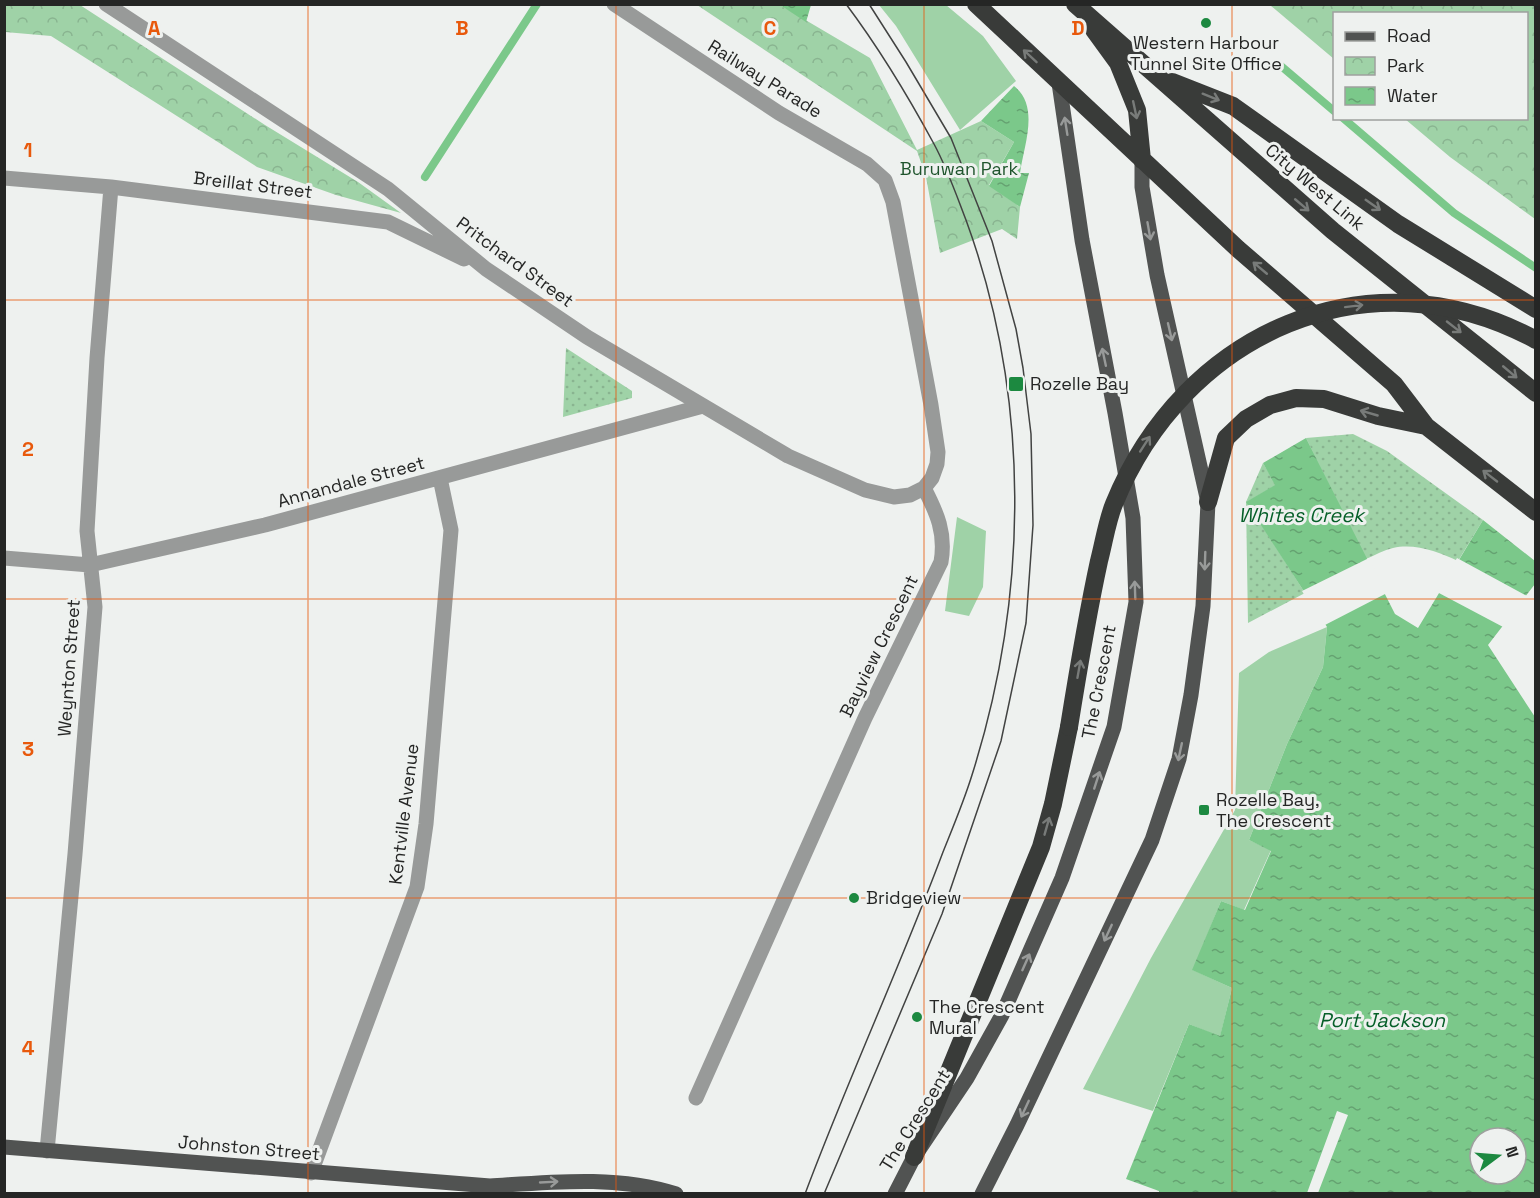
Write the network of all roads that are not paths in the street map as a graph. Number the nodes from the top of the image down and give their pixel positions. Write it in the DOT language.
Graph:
graph roads {
  1 [pos="106,4"];
  2 [pos="614,4"];
  3 [pos="976,4"];
  4 [pos="1075,5"];
  5 [pos="1157,75"];
  6 [pos="1059,83"];
  7 [pos="1142,160"];
  8 [pos="4,178"];
  9 [pos="111,187"];
  10 [pos="486,269"];
  11 [pos="1536,309"];
  12 [pos="1536,340"];
  13 [pos="1535,393"];
  14 [pos="703,406"];
  15 [pos="1426,426"];
  16 [pos="440,478"];
  17 [pos="924,488"];
  18 [pos="1208,502"];
  19 [pos="1536,512"];
  20 [pos="4,558"];
  21 [pos="90,565"];
  22 [pos="696,1098"];
  23 [pos="4,1147"];
  24 [pos="47,1151"];
  25 [pos="914,1156"];
  26 [pos="311,1173"];
  27 [pos="490,1186"];
  28 [pos="514,1194"];
  29 [pos="676,1194"];
  30 [pos="895,1194"];
  31 [pos="982,1194"];
  1 -- 10 [label="street, Pritchard Street"];
  2 -- 17 [label="street, Railway Parade"];
  6 -- 3 [label="highway, one-way"];
  4 -- 5 [label="highway, City West Link"];
  4 -- 7 [label="highway, one-way"];
  5 -- 11 [label="highway, one-way"];
  5 -- 13 [label="highway, City West Link, one-way"];
  6 -- 7 [label="highway"];
  25 -- 6 [label="main road, The Crescent, one-way"];
  15 -- 7 [label="highway, one-way"];
  7 -- 18 [label="main road, one-way"];
  8 -- 9 [label="street, Breillat Street"];
  9 -- 10 [label="street, Breillat Street"];
  9 -- 21 [label="street, Weynton Street"];
  10 -- 14 [label="street, Pritchard Street"];
  25 -- 12 [label="highway, one-way, bridge"];
  14 -- 16 [label="street, Annandale Street"];
  14 -- 17 [label="street, Pritchard Street"];
  15 -- 18 [label="highway, one-way"];
  19 -- 15 [label="highway, one-way"];
  16 -- 21 [label="street, Annandale Street"];
  16 -- 26 [label="street, Kentville Avenue"];
  17 -- 22 [label="street, Bayview Crescent"];
  18 -- 31 [label="main road, one-way"];
  20 -- 21 [label="street, Annandale Street"];
  21 -- 24 [label="street, Weynton Street"];
  23 -- 24 [label="main road, Johnston Street"];
  24 -- 26 [label="main road, Johnston Street"];
  25 -- 30 [label="main road, The Crescent"];
  26 -- 27 [label="main road, Johnston Street"];
  27 -- 28 [label="main road, Johnston Street"];
  27 -- 29 [label="main road, Johnston Street, one-way"];
}
